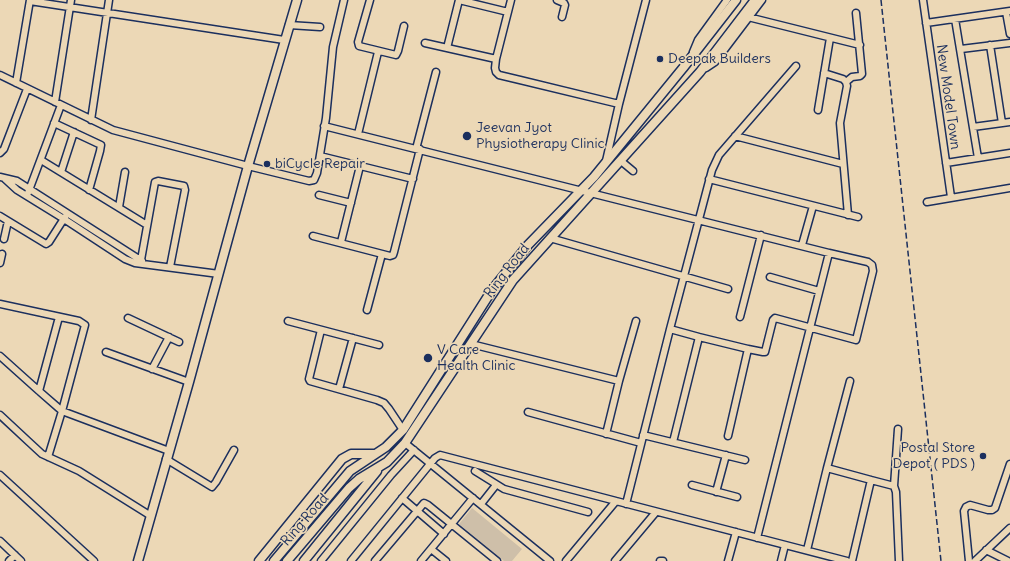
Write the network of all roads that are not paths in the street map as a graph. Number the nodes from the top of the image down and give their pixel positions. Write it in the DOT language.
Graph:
graph roads {
  1 [pos="30,0"];
  2 [pos="108,0"];
  3 [pos="297,0"];
  4 [pos="344,0"];
  5 [pos="370,0"];
  6 [pos="459,0"];
  7 [pos="511,0"];
  8 [pos="557,0"];
  9 [pos="646,0"];
  10 [pos="727,0"];
  11 [pos="736,0"];
  12 [pos="755,0"];
  13 [pos="762,0"];
  14 [pos="923,0"];
  15 [pos="70,3"];
  16 [pos="481,3"];
  17 [pos="1008,11"];
  18 [pos="107,12"];
  19 [pos="508,12"];
  20 [pos="856,13"];
  21 [pos="562,17"];
  22 [pos="748,17"];
  23 [pos="955,19"];
  24 [pos="926,23"];
  25 [pos="289,25"];
  26 [pos="404,26"];
  27 [pos="320,27"];
  28 [pos="1010,34"];
  29 [pos="830,38"];
  30 [pos="284,40"];
  31 [pos="425,43"];
  32 [pos="1010,43"];
  33 [pos="860,45"];
  34 [pos="990,45"];
  35 [pos="447,48"];
  36 [pos="961,49"];
  37 [pos="378,52"];
  38 [pos="496,59"];
  39 [pos="689,60"];
  40 [pos="796,66"];
  41 [pos="436,72"];
  42 [pos="700,72"];
  43 [pos="824,73"];
  44 [pos="0,75"];
  45 [pos="846,82"];
  46 [pos="16,83"];
  47 [pos="27,89"];
  48 [pos="58,103"];
  49 [pos="619,104"];
  50 [pos="818,110"];
  51 [pos="91,120"];
  52 [pos="1010,122"];
  53 [pos="54,123"];
  54 [pos="1002,123"];
  55 [pos="324,126"];
  56 [pos="973,127"];
  57 [pos="74,132"];
  58 [pos="358,134"];
  59 [pos="736,136"];
  60 [pos="418,149"];
  61 [pos="0,153"];
  62 [pos="1010,153"];
  63 [pos="320,156"];
  64 [pos="978,158"];
  65 [pos="41,160"];
  66 [pos="606,161"];
  67 [pos="621,161"];
  68 [pos="946,163"];
  69 [pos="843,164"];
  70 [pos="248,166"];
  71 [pos="360,166"];
  72 [pos="632,171"];
  73 [pos="61,172"];
  74 [pos="125,172"];
  75 [pos="3,178"];
  76 [pos="413,179"];
  77 [pos="709,179"];
  78 [pos="1010,188"];
  79 [pos="30,190"];
  80 [pos="89,190"];
  81 [pos="582,190"];
  82 [pos="592,193"];
  83 [pos="319,195"];
  84 [pos="27,196"];
  85 [pos="951,197"];
  86 [pos="926,202"];
  87 [pos="351,203"];
  88 [pos="813,206"];
  89 [pos="119,208"];
  90 [pos="848,214"];
  91 [pos="0,216"];
  92 [pos="65,216"];
  93 [pos="858,217"];
  94 [pos="8,220"];
  95 [pos="698,220"];
  96 [pos="147,225"];
  97 [pos="761,235"];
  98 [pos="313,236"];
  99 [pos="107,238"];
  100 [pos="550,238"];
  101 [pos="4,239"];
  102 [pos="341,242"];
  103 [pos="103,245"];
  104 [pos="802,245"];
  105 [pos="829,253"];
  106 [pos="2,254"];
  107 [pos="382,254"];
  108 [pos="141,260"];
  109 [pos="0,263"];
  110 [pos="147,264"];
  111 [pos="170,267"];
  112 [pos="219,274"];
  113 [pos="683,277"];
  114 [pos="770,277"];
  115 [pos="728,289"];
  116 [pos="819,291"];
  117 [pos="0,304"];
  118 [pos="367,310"];
  119 [pos="59,317"];
  120 [pos="740,317"];
  121 [pos="128,318"];
  122 [pos="288,321"];
  123 [pos="636,321"];
  124 [pos="810,326"];
  125 [pos="670,329"];
  126 [pos="321,330"];
  127 [pos="169,337"];
  128 [pos="699,337"];
  129 [pos="353,338"];
  130 [pos="179,342"];
  131 [pos="471,344"];
  132 [pos="379,345"];
  133 [pos="748,349"];
  134 [pos="106,352"];
  135 [pos="0,356"];
  136 [pos="152,369"];
  137 [pos="619,381"];
  138 [pos="850,381"];
  139 [pos="189,382"];
  140 [pos="339,389"];
  141 [pos="38,391"];
  142 [pos="62,410"];
  143 [pos="528,412"];
  144 [pos="0,415"];
  145 [pos="898,429"];
  146 [pos="403,430"];
  147 [pos="606,434"];
  148 [pos="644,435"];
  149 [pos="728,436"];
  150 [pos="673,442"];
  151 [pos="405,443"];
  152 [pos="641,444"];
  153 [pos="234,450"];
  154 [pos="414,450"];
  155 [pos="375,454"];
  156 [pos="168,455"];
  157 [pos="726,455"];
  158 [pos="48,457"];
  159 [pos="745,460"];
  160 [pos="430,464"];
  161 [pos="1010,464"];
  162 [pos="380,468"];
  163 [pos="827,468"];
  164 [pos="475,471"];
  165 [pos="0,475"];
  166 [pos="871,480"];
  167 [pos="496,485"];
  168 [pos="692,485"];
  169 [pos="894,486"];
  170 [pos="716,492"];
  171 [pos="737,497"];
  172 [pos="402,498"];
  173 [pos="473,498"];
  174 [pos="616,501"];
  175 [pos="481,504"];
  176 [pos="626,504"];
  177 [pos="417,511"];
  178 [pos="588,512"];
  179 [pos="656,512"];
  180 [pos="151,516"];
  181 [pos="452,524"];
  182 [pos="1010,528"];
  183 [pos="736,532"];
  184 [pos="444,534"];
  185 [pos="757,538"];
  186 [pos="0,542"];
  187 [pos="785,545"];
  188 [pos="431,549"];
  189 [pos="807,550"];
  190 [pos="986,550"];
  191 [pos="15,555"];
  192 [pos="9,561"];
  193 [pos="21,561"];
  194 [pos="94,561"];
  195 [pos="138,561"];
  196 [pos="259,561"];
  197 [pos="274,561"];
  198 [pos="287,561"];
  199 [pos="304,561"];
  200 [pos="321,561"];
  201 [pos="351,561"];
  202 [pos="375,561"];
  203 [pos="422,561"];
  204 [pos="446,561"];
  205 [pos="496,561"];
  206 [pos="550,561"];
  207 [pos="566,561"];
  208 [pos="615,561"];
  209 [pos="660,561"];
  210 [pos="663,561"];
  211 [pos="728,561"];
  212 [pos="781,561"];
  213 [pos="847,561"];
  214 [pos="852,561"];
  215 [pos="899,561"];
  216 [pos="969,561"];
  217 [pos="974,561"];
  218 [pos="1008,561"];
  1 -- 15 [label="street"];
  1 -- 46 [label="street"];
  2 -- 18 [label="street"];
  3 -- 25 [label="street"];
  4 -- 55 [label="street"];
  5 -- 37 [label="street"];
  6 -- 16 [label="street"];
  6 -- 35 [label="street"];
  7 -- 19 [label="street"];
  8 -- 21 [label="street"];
  9 -- 49 [label="street"];
  10 -- 39 [label="street"];
  11 -- 39 [label="street, Ring Road"];
  12 -- 42 [label="street, Ring Road"];
  13 -- 22 [label="street"];
  14 -- 24 [label="street, New Model Town"];
  15 -- 18 [label="street"];
  15 -- 48 [label="street"];
  16 -- 19 [label="street"];
  17 -- 23 [label="street"];
  17 -- 28 [label="street"];
  18 -- 30 [label="street"];
  18 -- 51 [label="street"];
  19 -- 38 [label="street"];
  20 -- 33 [label="street"];
  22 -- 29 [label="street"];
  22 -- 42 [label="street"];
  23 -- 24 [label="street"];
  23 -- 36 [label="street"];
  24 -- 68 [label="street, New Model Town"];
  25 -- 27 [label="street"];
  25 -- 30 [label="street"];
  26 -- 37 [label="street"];
  29 -- 33 [label="street"];
  29 -- 43 [label="street"];
  30 -- 70 [label="street"];
  31 -- 35 [label="street"];
  32 -- 34 [label="street"];
  33 -- 45 [label="street"];
  34 -- 36 [label="street"];
  34 -- 54 [label="street"];
  35 -- 38 [label="street"];
  36 -- 56 [label="street"];
  37 -- 58 [label="street"];
  38 -- 49 [label="street"];
  39 -- 66 [label="street, Ring Road"];
  40 -- 59 [label="street"];
  41 -- 60 [label="street"];
  42 -- 67 [label="street, Ring Road"];
  43 -- 45 [label="street"];
  43 -- 50 [label="street"];
  44 -- 46 [label="street"];
  45 -- 69 [label="street"];
  46 -- 47 [label="street"];
  47 -- 48 [label="street"];
  47 -- 61 [label="street"];
  48 -- 51 [label="street"];
  48 -- 53 [label="street"];
  49 -- 66 [label="street"];
  51 -- 70 [label="street"];
  52 -- 54 [label="street"];
  53 -- 57 [label="street"];
  53 -- 65 [label="street"];
  54 -- 56 [label="street"];
  55 -- 58 [label="street"];
  55 -- 63 [label="street"];
  56 -- 64 [label="street"];
  57 -- 73 [label="street"];
  57 -- 80 [label="street"];
  58 -- 60 [label="street"];
  59 -- 69 [label="street"];
  59 -- 77 [label="street"];
  60 -- 76 [label="street"];
  60 -- 81 [label="street"];
  62 -- 64 [label="street"];
  63 -- 70 [label="street"];
  63 -- 71 [label="street"];
  64 -- 68 [label="street"];
  65 -- 73 [label="street"];
  65 -- 79 [label="street"];
  66 -- 81 [label="street, Ring Road"];
  67 -- 72 [label="street"];
  67 -- 82 [label="street, Ring Road"];
  68 -- 85 [label="street, New Model Town"];
  69 -- 90 [label="street"];
  70 -- 112 [label="street"];
  71 -- 76 [label="street"];
  71 -- 87 [label="street"];
  73 -- 80 [label="street"];
  74 -- 89 [label="street"];
  75 -- 79 [label="street"];
  75 -- 84 [label="street"];
  76 -- 107 [label="street"];
  77 -- 88 [label="street"];
  77 -- 95 [label="street"];
  78 -- 85 [label="street"];
  79 -- 84 [label="street"];
  79 -- 92 [label="street"];
  80 -- 89 [label="street"];
  81 -- 82 [label="street"];
  81 -- 146 [label="street, Ring Road"];
  82 -- 95 [label="street"];
  82 -- 100 [label="street, Ring Road"];
  83 -- 87 [label="street"];
  84 -- 92 [label="street"];
  85 -- 86 [label="street"];
  87 -- 102 [label="street"];
  88 -- 90 [label="street"];
  88 -- 104 [label="street"];
  89 -- 96 [label="street"];
  90 -- 93 [label="street"];
  91 -- 94 [label="street"];
  92 -- 94 [label="street"];
  92 -- 99 [label="street"];
  92 -- 103 [label="street"];
  94 -- 101 [label="street"];
  95 -- 97 [label="street"];
  95 -- 113 [label="street"];
  96 -- 108 [label="street"];
  96 -- 111 [label="street"];
  97 -- 104 [label="street"];
  97 -- 120 [label="street"];
  98 -- 102 [label="street"];
  99 -- 103 [label="street"];
  99 -- 108 [label="street"];
  100 -- 113 [label="street"];
  100 -- 131 [label="street, Ring Road"];
  102 -- 107 [label="street"];
  103 -- 110 [label="street"];
  104 -- 105 [label="street"];
  105 -- 116 [label="street"];
  105 -- 124 [label="street"];
  106 -- 109 [label="street"];
  107 -- 118 [label="street"];
  108 -- 110 [label="street"];
  110 -- 111 [label="street"];
  111 -- 112 [label="street"];
  112 -- 139 [label="street"];
  113 -- 115 [label="street"];
  113 -- 125 [label="street"];
  114 -- 116 [label="street"];
  116 -- 124 [label="street"];
  117 -- 119 [label="street"];
  119 -- 141 [label="street"];
  119 -- 142 [label="street"];
  121 -- 127 [label="street"];
  122 -- 126 [label="street"];
  123 -- 137 [label="street"];
  124 -- 133 [label="street"];
  124 -- 185 [label="street"];
  125 -- 128 [label="street"];
  125 -- 148 [label="street"];
  126 -- 129 [label="street"];
  126 -- 140 [label="street"];
  127 -- 130 [label="street"];
  127 -- 136 [label="street"];
  128 -- 133 [label="street"];
  128 -- 150 [label="street"];
  129 -- 132 [label="street"];
  129 -- 140 [label="street"];
  131 -- 137 [label="street"];
  131 -- 151 [label="street, Ring Road"];
  133 -- 149 [label="street"];
  134 -- 136 [label="street"];
  135 -- 141 [label="street"];
  136 -- 139 [label="street"];
  137 -- 147 [label="street"];
  138 -- 163 [label="street"];
  139 -- 156 [label="street"];
  140 -- 146 [label="street"];
  141 -- 142 [label="street"];
  142 -- 156 [label="street"];
  142 -- 158 [label="street"];
  143 -- 147 [label="street"];
  144 -- 158 [label="street"];
  145 -- 169 [label="street"];
  146 -- 155 [label="street, Ring Road"];
  147 -- 152 [label="street"];
  148 -- 150 [label="street"];
  148 -- 152 [label="street"];
  150 -- 157 [label="street"];
  151 -- 154 [label="street"];
  151 -- 162 [label="street, Ring Road"];
  152 -- 176 [label="street"];
  153 -- 156 [label="street"];
  154 -- 160 [label="street"];
  154 -- 200 [label="street"];
  155 -- 196 [label="street"];
  155 -- 197 [label="street, Ring Road"];
  156 -- 180 [label="street"];
  157 -- 159 [label="street"];
  157 -- 170 [label="street"];
  158 -- 180 [label="street"];
  160 -- 172 [label="street"];
  160 -- 173 [label="street"];
  160 -- 174 [label="street"];
  161 -- 216 [label="street"];
  162 -- 198 [label="street, Ring Road"];
  162 -- 199 [label="street"];
  163 -- 166 [label="street"];
  163 -- 189 [label="street"];
  164 -- 167 [label="street"];
  165 -- 194 [label="street"];
  166 -- 169 [label="street"];
  166 -- 214 [label="street"];
  167 -- 175 [label="street"];
  167 -- 178 [label="street"];
  168 -- 170 [label="street"];
  169 -- 215 [label="street"];
  170 -- 171 [label="street"];
  172 -- 177 [label="street"];
  172 -- 201 [label="street"];
  173 -- 175 [label="street"];
  173 -- 181 [label="street"];
  174 -- 176 [label="street"];
  174 -- 207 [label="street"];
  175 -- 206 [label="street"];
  176 -- 179 [label="street"];
  177 -- 181 [label="street"];
  177 -- 184 [label="street"];
  177 -- 202 [label="street"];
  179 -- 183 [label="street"];
  179 -- 208 [label="street"];
  180 -- 195 [label="street"];
  181 -- 184 [label="street"];
  181 -- 205 [label="street"];
  182 -- 190 [label="street"];
  183 -- 185 [label="street"];
  183 -- 211 [label="street"];
  184 -- 188 [label="street"];
  185 -- 187 [label="street"];
  186 -- 191 [label="street"];
  187 -- 189 [label="street"];
  187 -- 212 [label="street"];
  188 -- 203 [label="street"];
  188 -- 204 [label="street"];
  189 -- 213 [label="street"];
  190 -- 217 [label="street"];
  190 -- 218 [label="street"];
  191 -- 192 [label="street"];
  191 -- 193 [label="street"];
  209 -- 210 [label="street"];
}
